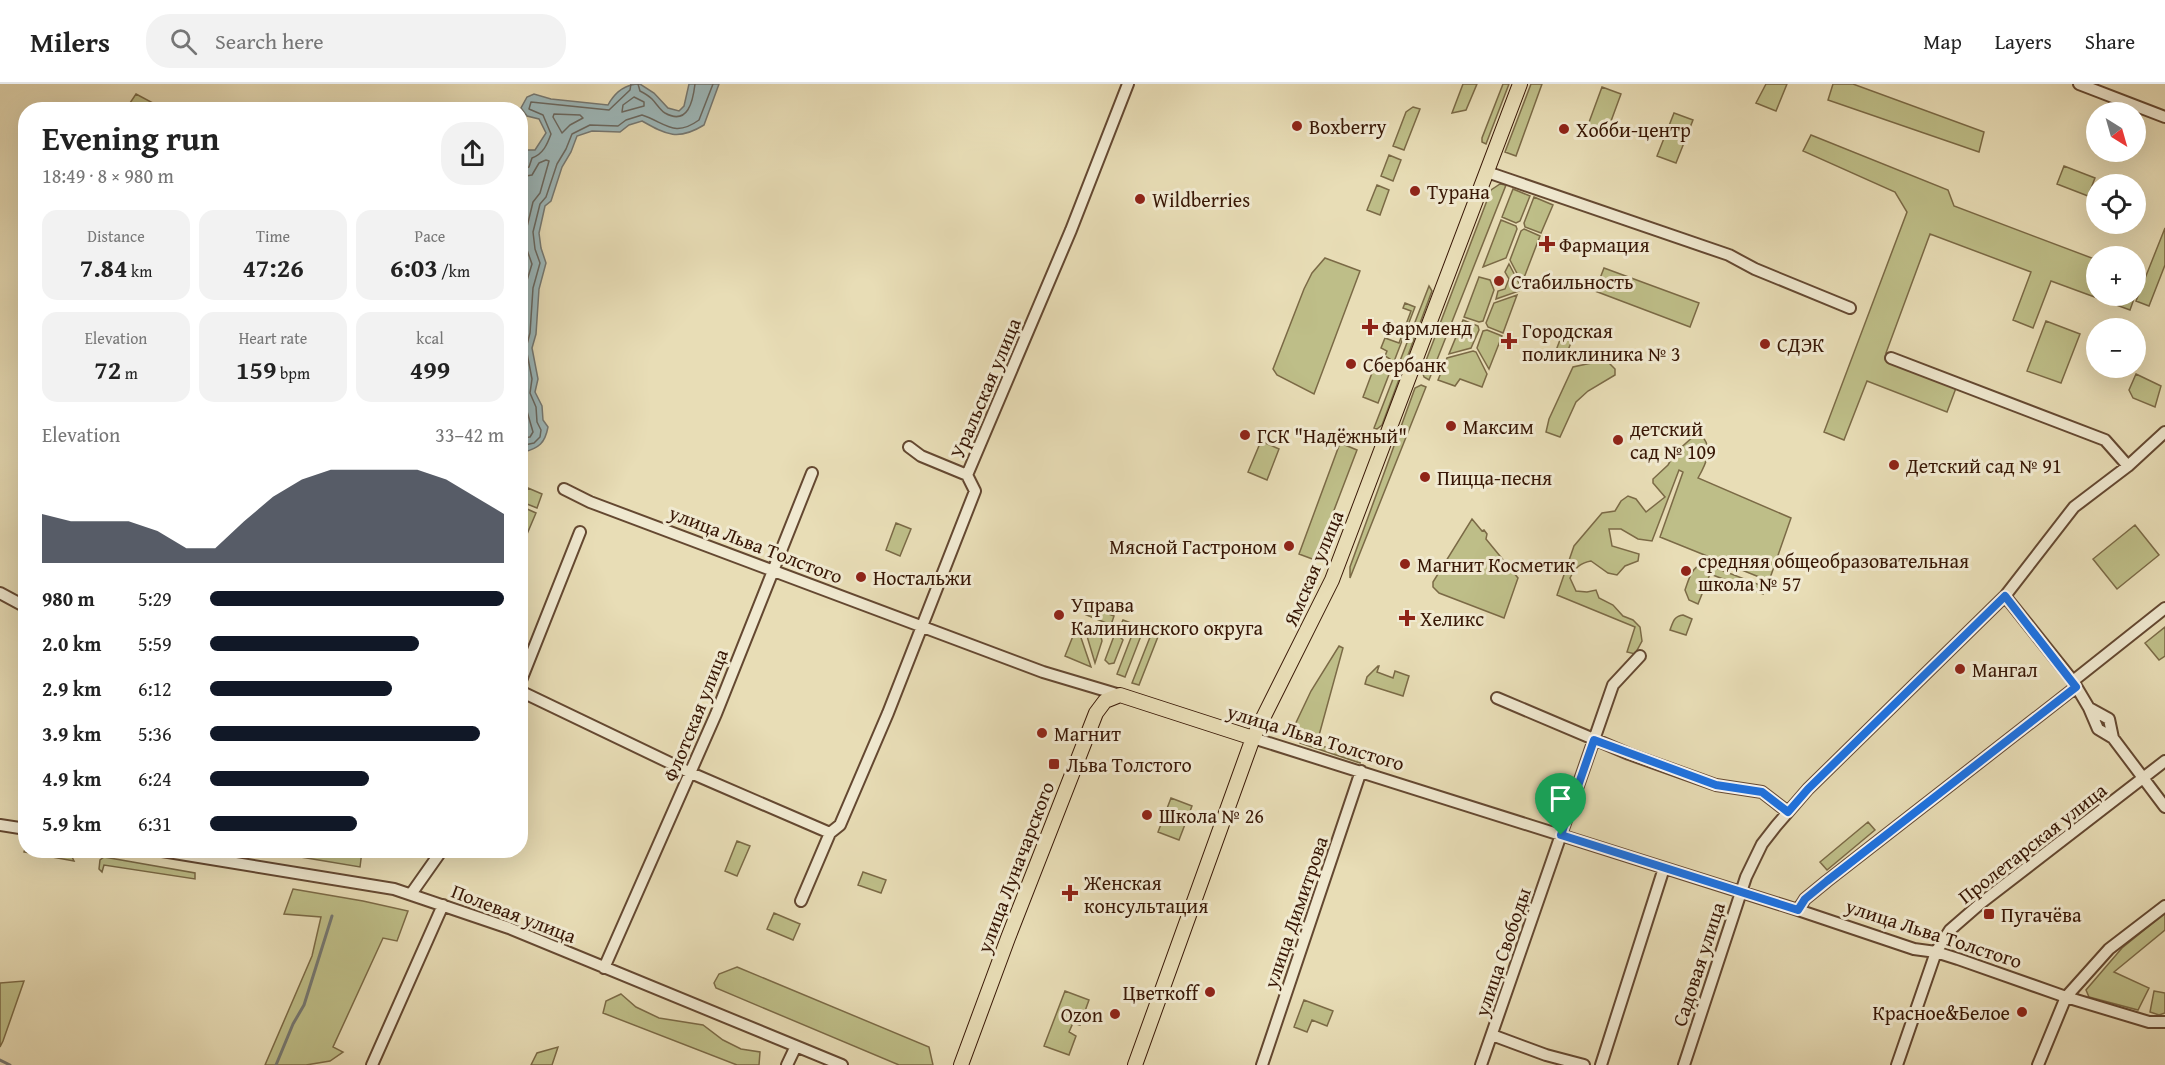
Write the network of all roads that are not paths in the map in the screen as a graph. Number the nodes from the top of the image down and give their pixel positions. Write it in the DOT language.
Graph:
graph roads {
  1 [pos="1128,84"];
  2 [pos="1520,84"];
  3 [pos="2079,84"];
  4 [pos="2165,117"];
  5 [pos="1487,172"];
  6 [pos="1850,308"];
  7 [pos="1891,358"];
  8 [pos="2165,432"];
  9 [pos="909,447"];
  10 [pos="2128,466"];
  11 [pos="812,473"];
  12 [pos="967,475"];
  13 [pos="564,489"];
  14 [pos="580,532"];
  15 [pos="772,571"];
  16 [pos="0,593"];
  17 [pos="2005,596"];
  18 [pos="18,603"];
  19 [pos="2165,608"];
  20 [pos="922,627"];
  21 [pos="1640,656"];
  22 [pos="528,663"];
  23 [pos="2074,684"];
  24 [pos="528,695"];
  25 [pos="1120,695"];
  26 [pos="1497,698"];
  27 [pos="1253,738"];
  28 [pos="1594,740"];
  29 [pos="2165,761"];
  30 [pos="1361,771"];
  31 [pos="691,772"];
  32 [pos="2143,779"];
  33 [pos="2165,807"];
  34 [pos="1788,812"];
  35 [pos="0,825"];
  36 [pos="18,828"];
  37 [pos="830,833"];
  38 [pos="1561,835"];
  39 [pos="225,858"];
  40 [pos="436,858"];
  41 [pos="1664,868"];
  42 [pos="1741,892"];
  43 [pos="411,894"];
  44 [pos="801,901"];
  45 [pos="443,905"];
  46 [pos="2165,906"];
  47 [pos="1798,910"];
  48 [pos="1936,952"];
  49 [pos="604,968"];
  50 [pos="2066,997"];
  51 [pos="2165,1022"];
  52 [pos="1492,1035"];
  53 [pos="796,1046"];
  54 [pos="372,1065"];
  55 [pos="787,1065"];
  56 [pos="842,1065"];
  57 [pos="960,1065"];
  58 [pos="1136,1065"];
  59 [pos="1262,1065"];
  60 [pos="1482,1065"];
  61 [pos="1584,1065"];
  62 [pos="1601,1065"];
  63 [pos="1684,1065"];
  64 [pos="1897,1065"];
  65 [pos="2038,1065"];
  1 -- 12 [label="street, Уральская улица"];
  2 -- 5 [label="main road, Ямская улица"];
  3 -- 4 [label="street"];
  5 -- 6 [label="street"];
  5 -- 27 [label="main road, Ямская улица"];
  7 -- 10 [label="street"];
  8 -- 10 [label="street, Садовая улица"];
  9 -- 12 [label="street"];
  10 -- 17 [label="street, Садовая улица"];
  11 -- 15 [label="street, Флотская улица"];
  12 -- 20 [label="street, Уральская улица"];
  13 -- 15 [label="street, улица Льва Толстого"];
  14 -- 22 [label="street"];
  15 -- 20 [label="street, улица Льва Толстого"];
  15 -- 31 [label="street, Флотская улица"];
  16 -- 18 [label="street"];
  17 -- 23 [label="street"];
  17 -- 34 [label="street, Садовая улица"];
  19 -- 23 [label="street"];
  20 -- 25 [label="street, улица Льва Толстого"];
  20 -- 37 [label="street, Уральская улица"];
  21 -- 28 [label="street, улица Свободы"];
  23 -- 32 [label="street"];
  23 -- 47 [label="street"];
  24 -- 31 [label="street"];
  25 -- 27 [label="main road, улица Льва Толстого"];
  25 -- 57 [label="main road, улица Луначарского"];
  26 -- 28 [label="street"];
  27 -- 30 [label="street, улица Льва Толстого"];
  27 -- 58 [label="main road, Ямская улица"];
  28 -- 34 [label="street"];
  28 -- 38 [label="street, улица Свободы"];
  29 -- 32 [label="street, Пролетарская улица"];
  30 -- 38 [label="street, улица Льва Толстого"];
  30 -- 59 [label="street, улица Димитрова"];
  31 -- 37 [label="street"];
  31 -- 49 [label="street, Флотская улица"];
  32 -- 33 [label="street"];
  32 -- 48 [label="street, Пролетарская улица"];
  34 -- 42 [label="street, Садовая улица"];
  35 -- 36 [label="street"];
  37 -- 44 [label="street, Уральская улица"];
  38 -- 41 [label="street, улица Льва Толстого"];
  38 -- 52 [label="street, улица Свободы"];
  39 -- 43 [label="street, Полевая улица"];
  40 -- 43 [label="street"];
  41 -- 42 [label="street, улица Льва Толстого"];
  41 -- 62 [label="street"];
  42 -- 47 [label="street, улица Льва Толстого"];
  42 -- 63 [label="street, Садовая улица"];
  43 -- 45 [label="street, Полевая улица"];
  45 -- 49 [label="street, Полевая улица"];
  45 -- 54 [label="street"];
  46 -- 50 [label="street"];
  47 -- 48 [label="street, улица Льва Толстого"];
  48 -- 50 [label="street, улица Льва Толстого"];
  48 -- 64 [label="street, Пролетарская улица"];
  49 -- 53 [label="street, Полевая улица"];
  50 -- 51 [label="street, улица Льва Толстого"];
  50 -- 65 [label="street"];
  52 -- 60 [label="street, улица Свободы"];
  52 -- 61 [label="street"];
  53 -- 55 [label="street"];
  53 -- 56 [label="street, Полевая улица"];
}
